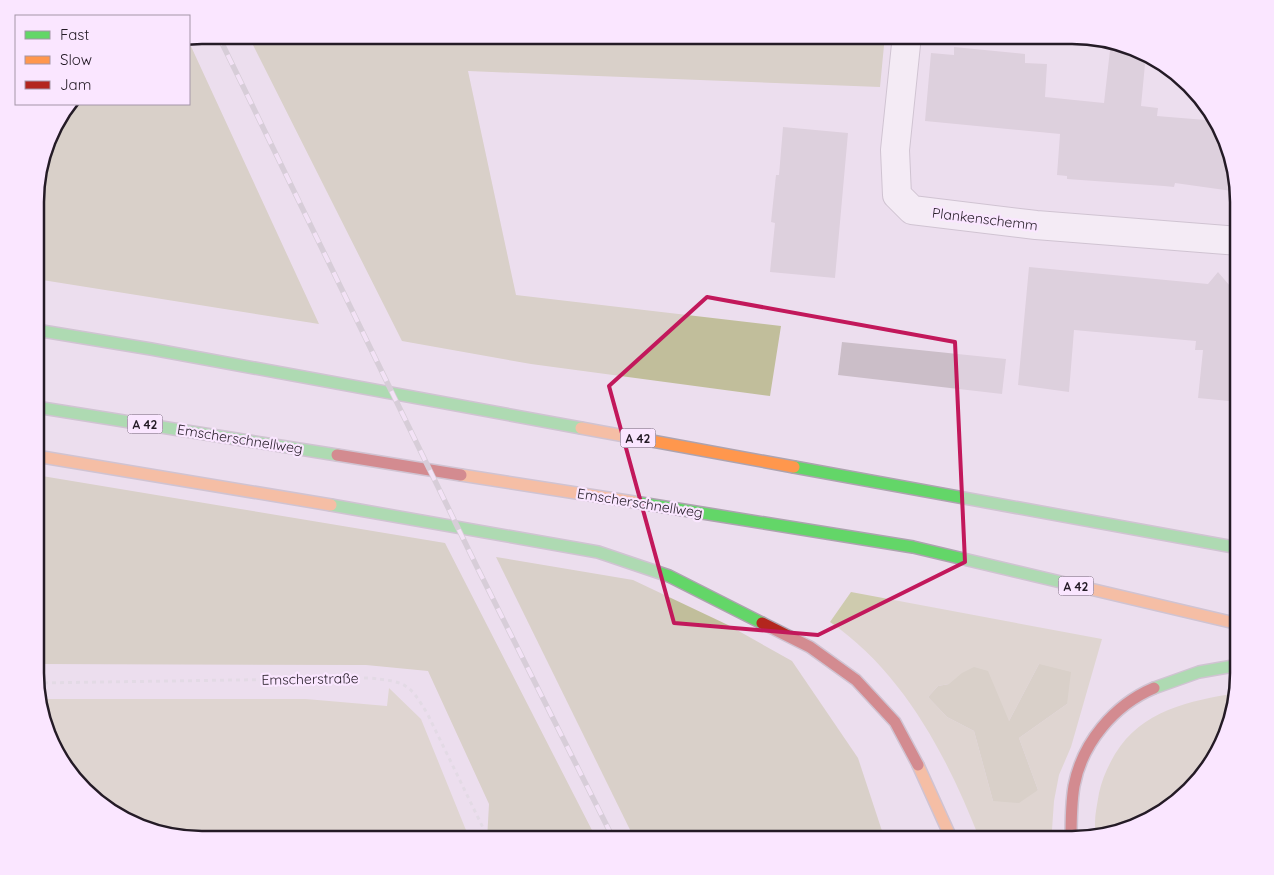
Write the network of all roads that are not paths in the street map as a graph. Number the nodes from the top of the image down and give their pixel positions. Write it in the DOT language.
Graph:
graph roads {
  1 [pos="906,44"];
  2 [pos="1230,240"];
  3 [pos="44,331"];
  4 [pos="44,407"];
  5 [pos="44,457"];
  6 [pos="1230,546"];
  7 [pos="1230,622"];
  8 [pos="1230,666"];
  9 [pos="948,831"];
  10 [pos="1070,831"];
  1 -- 2 [label="street, Plankenschemm"];
  3 -- 6 [label="highway, A 42"];
  4 -- 7 [label="highway, Emscherschnellweg / A 42"];
  5 -- 9 [label="highway"];
  8 -- 10 [label="highway"];
}
